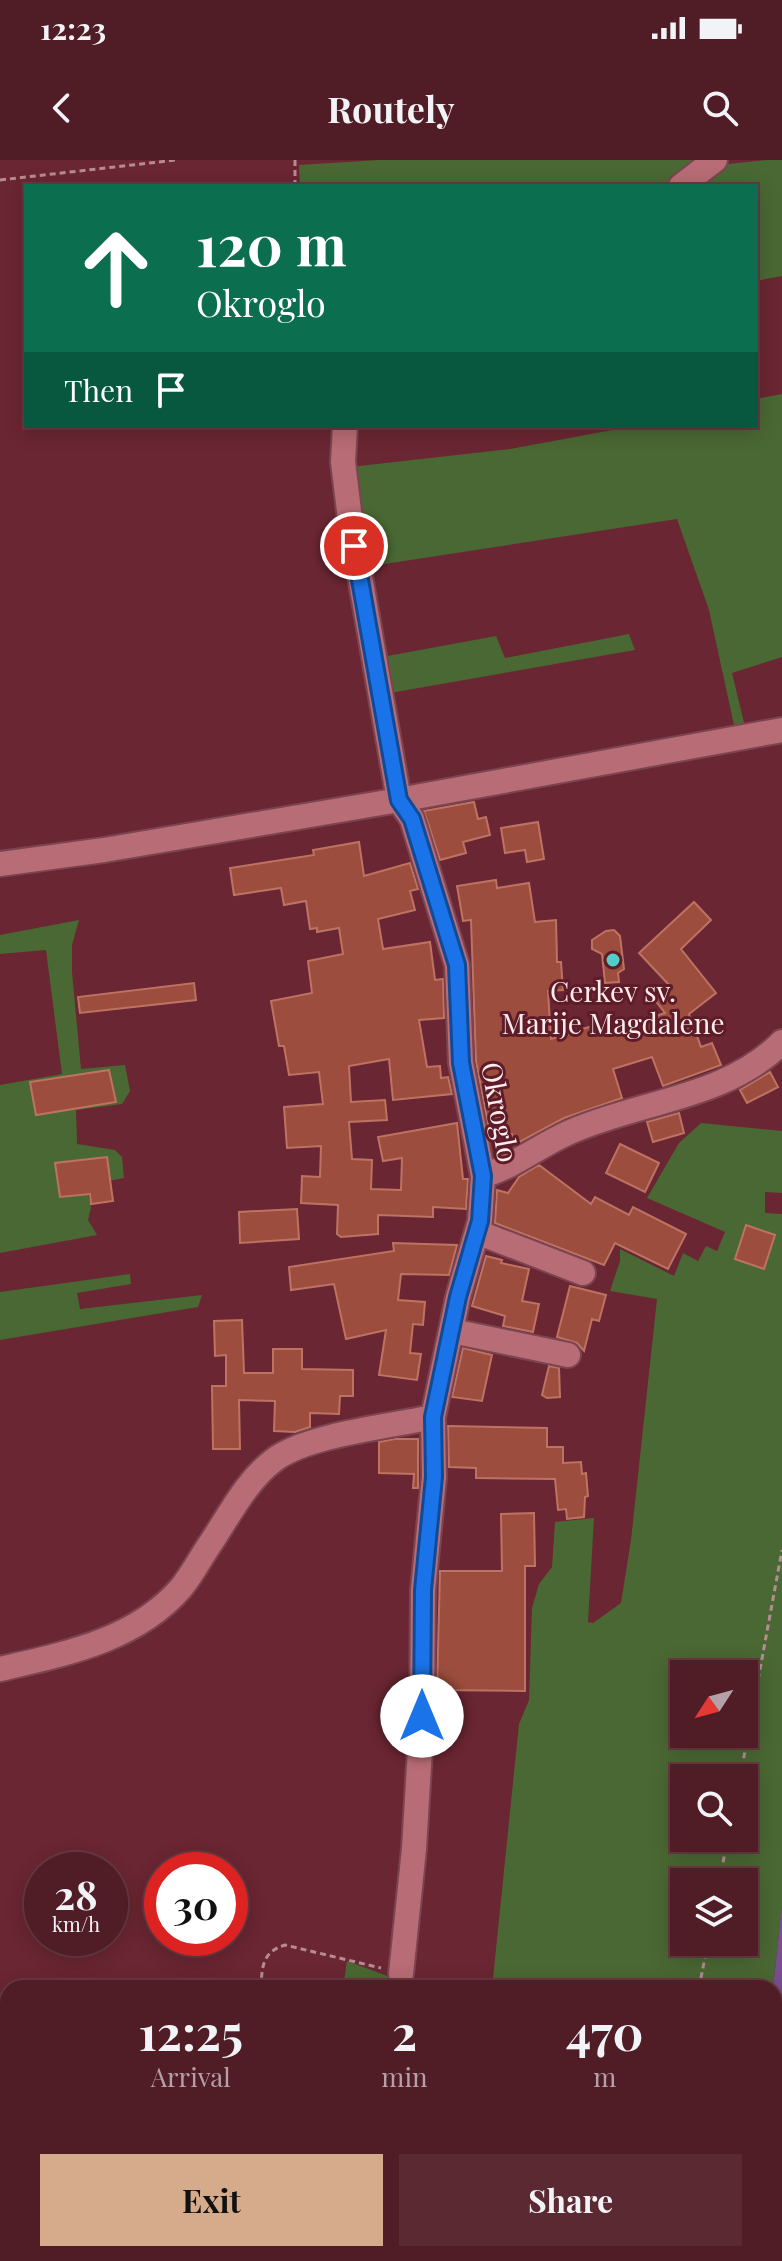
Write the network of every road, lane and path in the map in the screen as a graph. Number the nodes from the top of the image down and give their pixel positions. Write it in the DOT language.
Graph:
graph roads {
  1 [pos="176,160"];
  2 [pos="287,160"];
  3 [pos="715,160"];
  4 [pos="295,162"];
  5 [pos="0,180"];
  6 [pos="295,184"];
  7 [pos="684,184"];
  8 [pos="345,428"];
  9 [pos="782,730"];
  10 [pos="399,800"];
  11 [pos="0,864"];
  12 [pos="782,1042"];
  13 [pos="483,1176"];
  14 [pos="477,1232"];
  15 [pos="583,1273"];
  16 [pos="452,1331"];
  17 [pos="568,1355"];
  18 [pos="433,1417"];
  19 [pos="782,1550"];
  20 [pos="0,1669"];
  21 [pos="743,1764"];
  22 [pos="705,1956"];
  23 [pos="401,1974"];
  24 [pos="262,1980"];
  25 [pos="701,1980"];
  1 -- 5 [label="path"];
  2 -- 4 [label="path"];
  3 -- 7 [label="street"];
  4 -- 6 [label="path"];
  8 -- 10 [label="street, Okroglo"];
  9 -- 10 [label="street"];
  10 -- 11 [label="street"];
  10 -- 13 [label="street, Okroglo"];
  12 -- 13 [label="street"];
  13 -- 14 [label="street, Okroglo"];
  14 -- 15 [label="street"];
  14 -- 16 [label="street, Okroglo"];
  16 -- 17 [label="street"];
  16 -- 18 [label="street, Okroglo"];
  18 -- 20 [label="street"];
  18 -- 23 [label="street, Okroglo"];
  19 -- 21 [label="path"];
  22 -- 25 [label="path"];
  23 -- 24 [label="path"];
}
